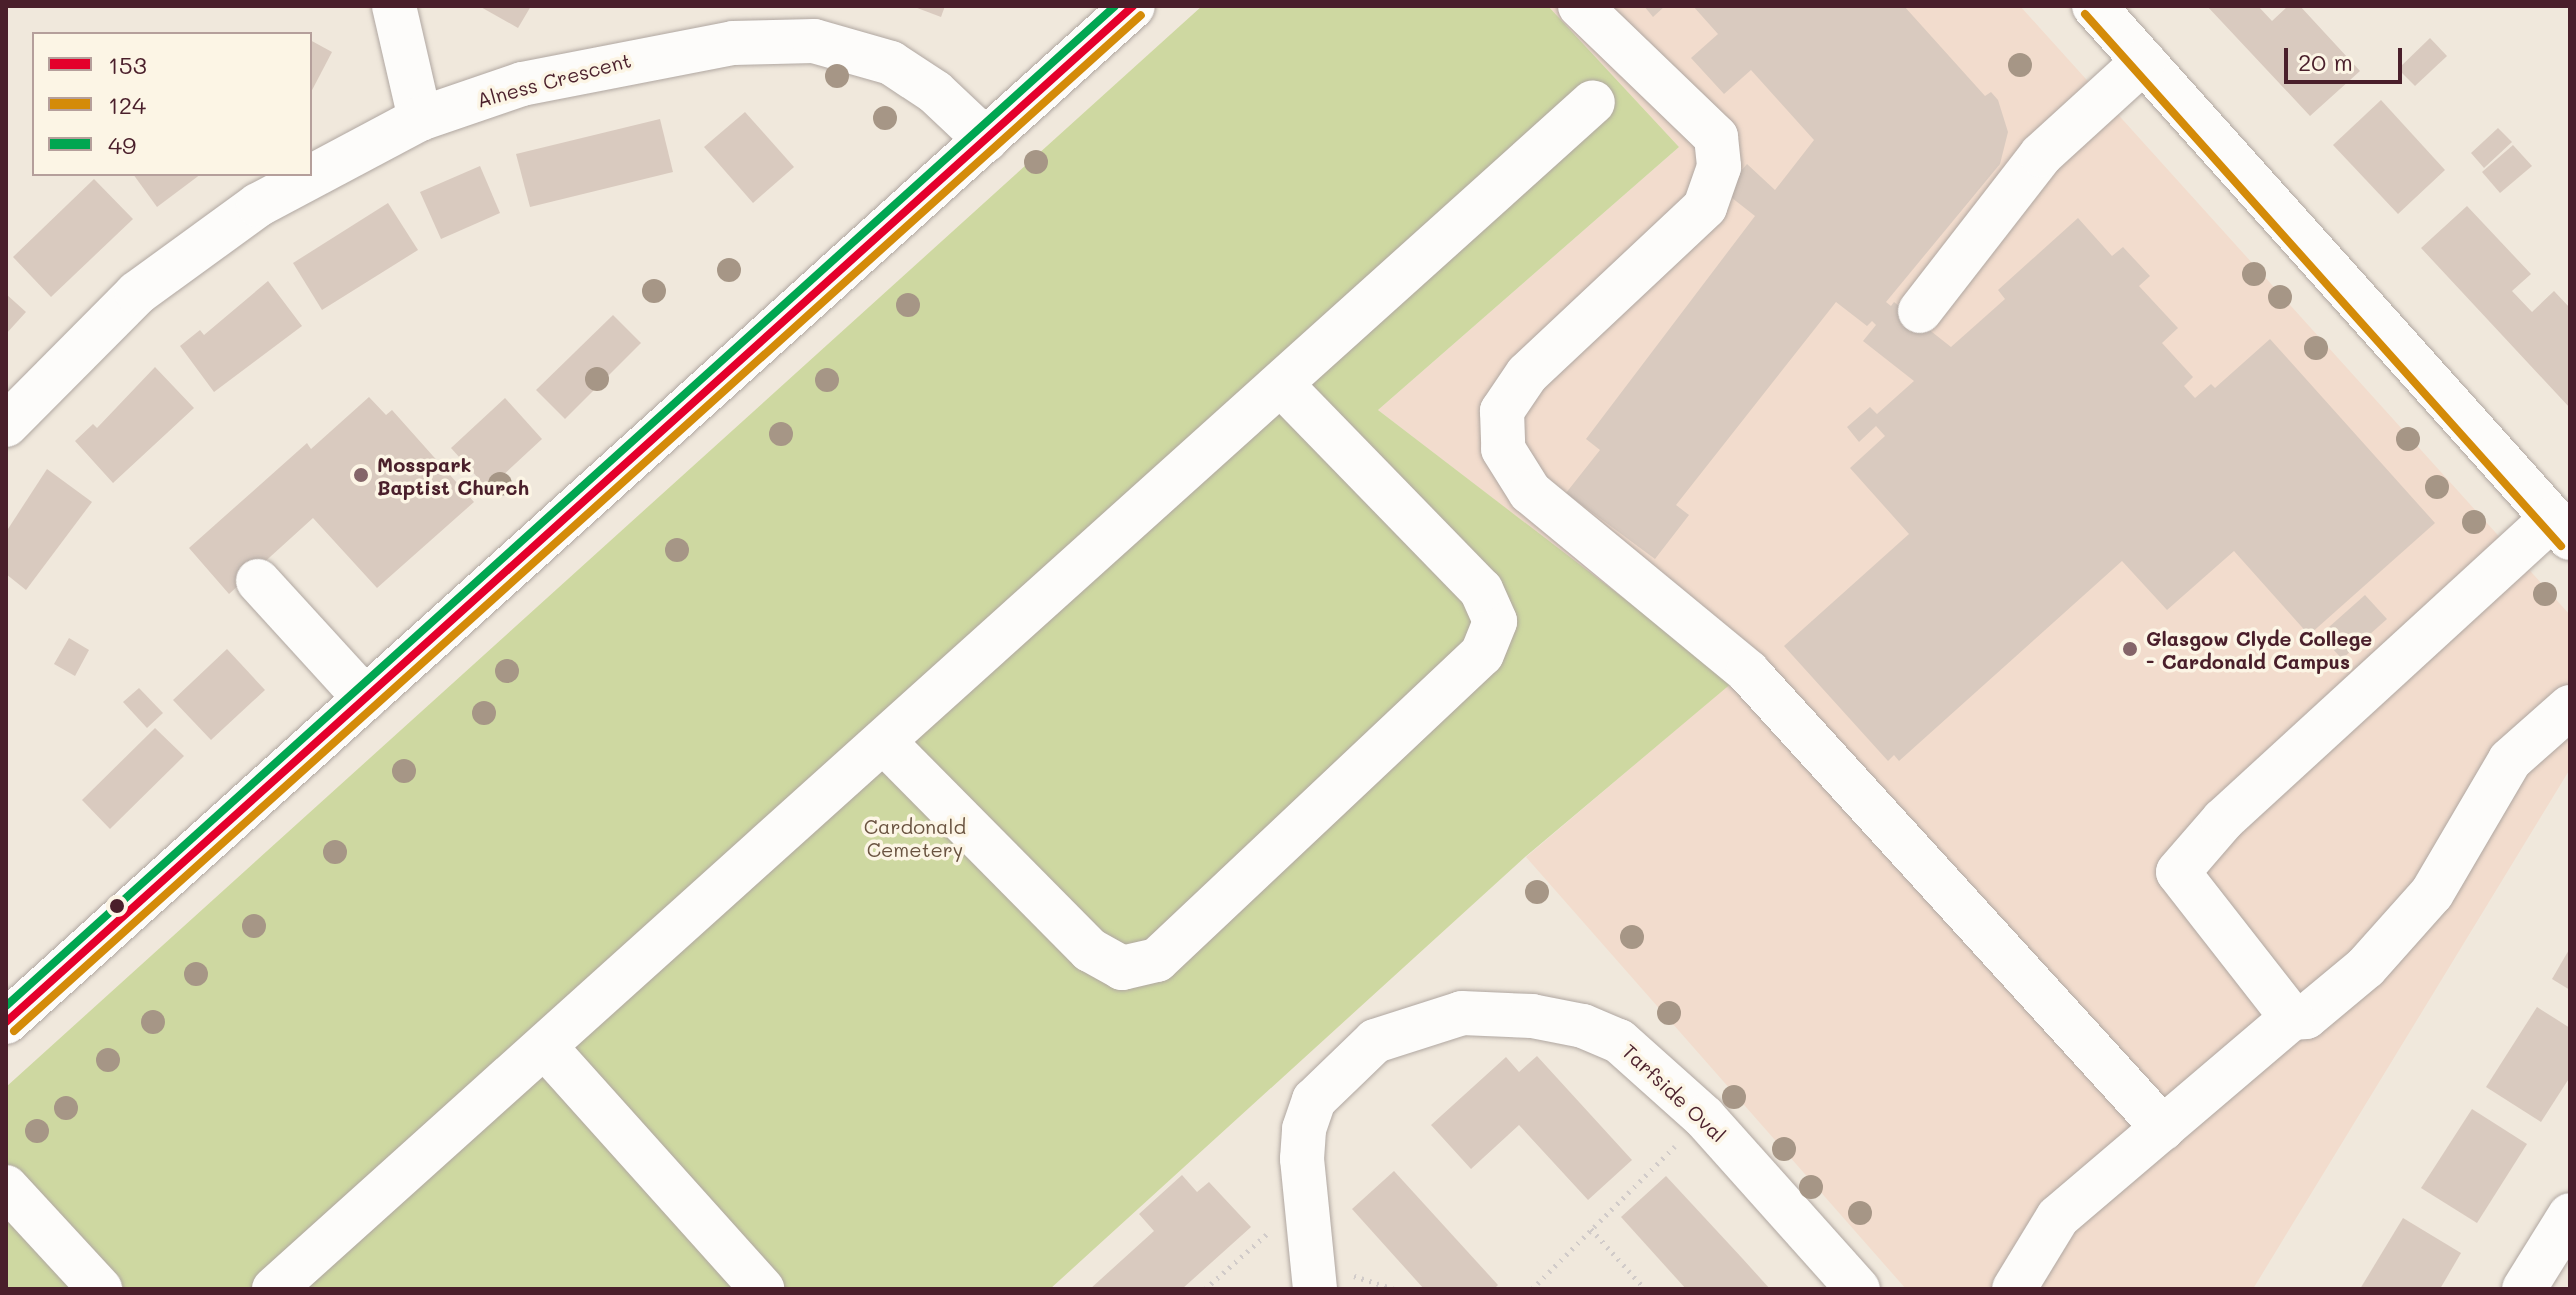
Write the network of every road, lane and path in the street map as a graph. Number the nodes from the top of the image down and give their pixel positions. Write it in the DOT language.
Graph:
graph roads {
  1 [pos="394,6"];
  2 [pos="1133,6"];
  3 [pos="1580,6"];
  4 [pos="2094,6"];
  5 [pos="2144,61"];
  6 [pos="1593,102"];
  7 [pos="420,119"];
  8 [pos="986,140"];
  9 [pos="1920,311"];
  10 [pos="1281,384"];
  11 [pos="6,425"];
  12 [pos="2561,528"];
  13 [pos="258,581"];
  14 [pos="365,698"];
  15 [pos="2570,707"];
  16 [pos="884,742"];
  17 [pos="2292,1018"];
  18 [pos="6,1022"];
  19 [pos="546,1048"];
  20 [pos="1704,1117"];
  21 [pos="2163,1128"];
  22 [pos="6,1187"];
  23 [pos="1308,1206"];
  24 [pos="2570,1215"];
  25 [pos="1591,1229"];
  26 [pos="100,1289"];
  27 [pos="274,1289"];
  28 [pos="762,1289"];
  29 [pos="1205,1289"];
  30 [pos="1315,1289"];
  31 [pos="1532,1289"];
  32 [pos="1645,1289"];
  33 [pos="1858,1289"];
  34 [pos="2014,1289"];
  35 [pos="2524,1289"];
  1 -- 7 [label="street"];
  2 -- 8 [label="street"];
  3 -- 21 [label="street"];
  4 -- 5 [label="street"];
  5 -- 9 [label="street"];
  5 -- 12 [label="street"];
  6 -- 10 [label="street"];
  7 -- 8 [label="street, Alness Crescent"];
  7 -- 11 [label="street, Alness Crescent"];
  8 -- 14 [label="street"];
  10 -- 16 [label="street"];
  10 -- 16 [label="street"];
  12 -- 17 [label="street"];
  13 -- 14 [label="street"];
  14 -- 18 [label="street"];
  15 -- 17 [label="street"];
  16 -- 19 [label="street"];
  17 -- 21 [label="street"];
  19 -- 27 [label="street"];
  19 -- 28 [label="street"];
  20 -- 23 [label="street, Tarfside Oval"];
  20 -- 25 [label="path"];
  20 -- 33 [label="street, Tarfside Oval"];
  21 -- 34 [label="street"];
  22 -- 26 [label="street"];
  23 -- 29 [label="path"];
  23 -- 30 [label="street, Tarfside Oval"];
  24 -- 35 [label="street"];
  25 -- 31 [label="path"];
  25 -- 32 [label="path"];
}
